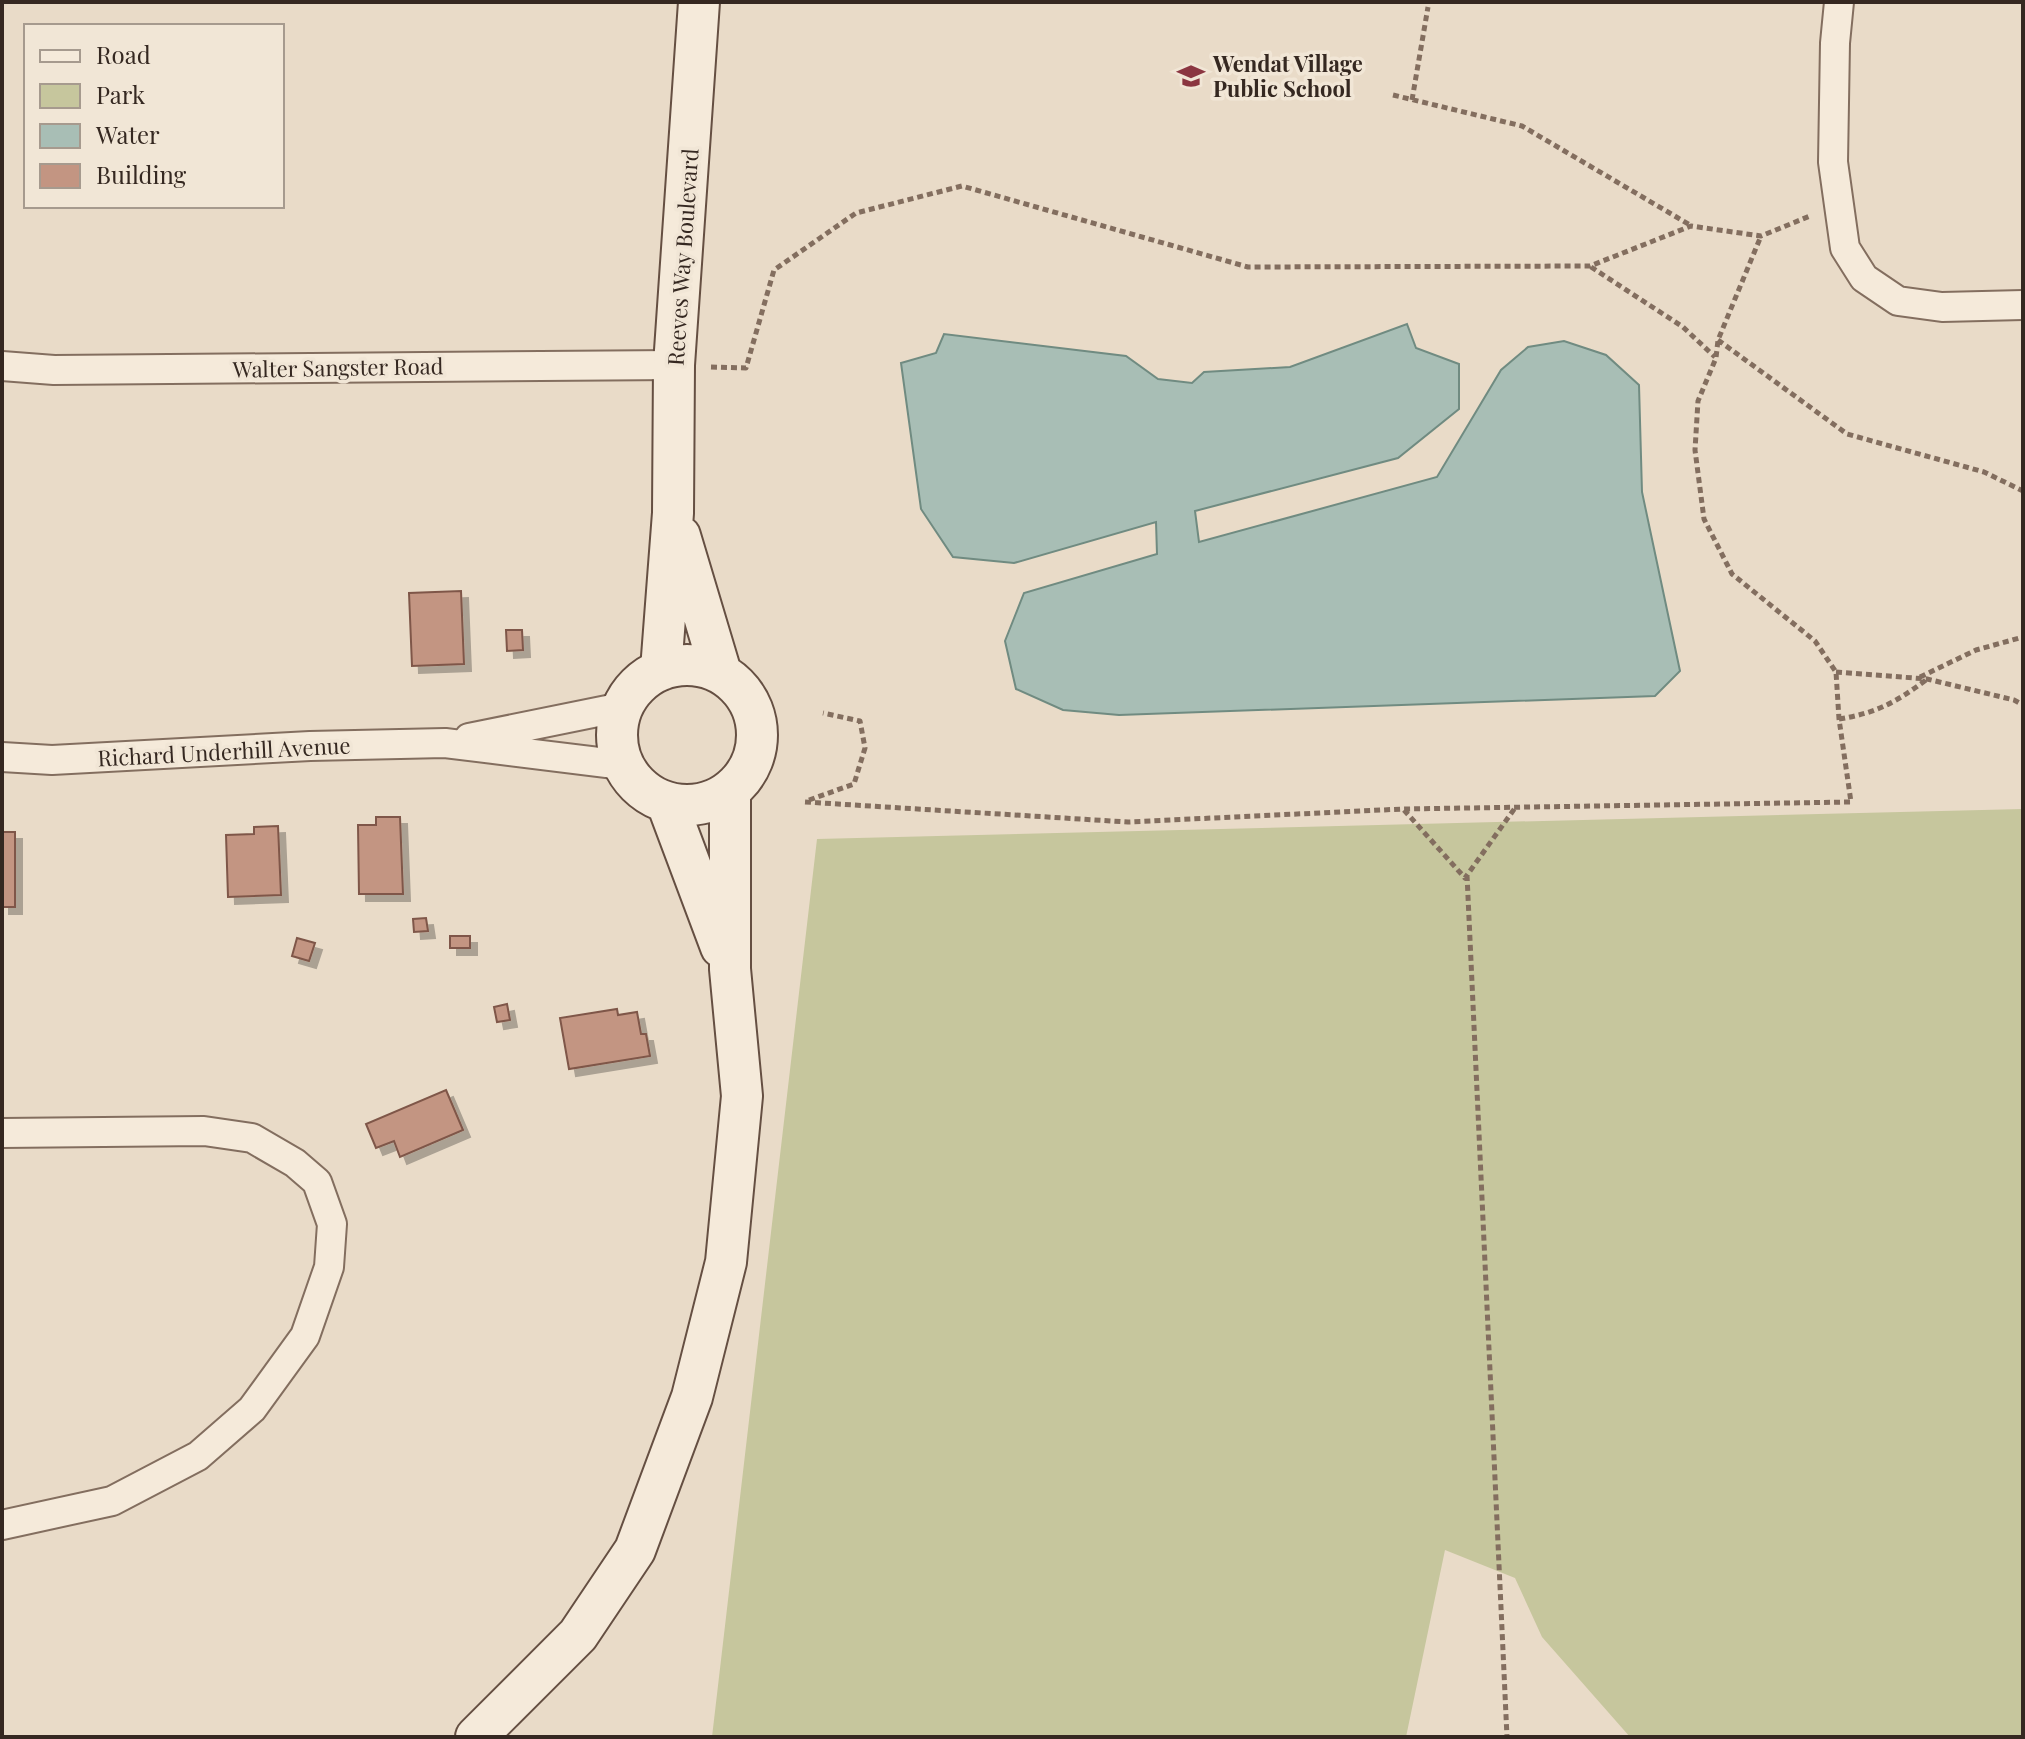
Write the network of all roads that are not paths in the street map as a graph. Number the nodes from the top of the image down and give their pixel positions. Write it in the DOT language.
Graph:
graph roads {
  1 [pos="699,2"];
  2 [pos="1839,2"];
  3 [pos="2023,305"];
  4 [pos="674,365"];
  5 [pos="2,366"];
  6 [pos="673,513"];
  7 [pos="661,670"];
  8 [pos="721,673"];
  9 [pos="622,707"];
  10 [pos="445,743"];
  11 [pos="2,757"];
  12 [pos="623,765"];
  13 [pos="730,792"];
  14 [pos="667,803"];
  15 [pos="730,969"];
  16 [pos="2,1133"];
  17 [pos="2,1525"];
  18 [pos="476,1737"];
  1 -- 4 [label="street, Reeves Way Boulevard"];
  2 -- 3 [label="street"];
  4 -- 5 [label="street, Walter Sangster Road"];
  4 -- 6 [label="street, Reeves Way Boulevard"];
  6 -- 7 [label="street, Reeves Way Boulevard"];
  6 -- 8 [label="street, Reeves Way Boulevard"];
  7 -- 8 [label="street"];
  7 -- 9 [label="street"];
  8 -- 13 [label="street"];
  9 -- 10 [label="street, Richard Underhill Avenue"];
  9 -- 12 [label="street"];
  10 -- 11 [label="street, Richard Underhill Avenue"];
  10 -- 12 [label="street, Richard Underhill Avenue"];
  12 -- 14 [label="street"];
  13 -- 14 [label="street"];
  13 -- 15 [label="street"];
  14 -- 15 [label="street"];
  15 -- 18 [label="street"];
  16 -- 17 [label="street"];
}
